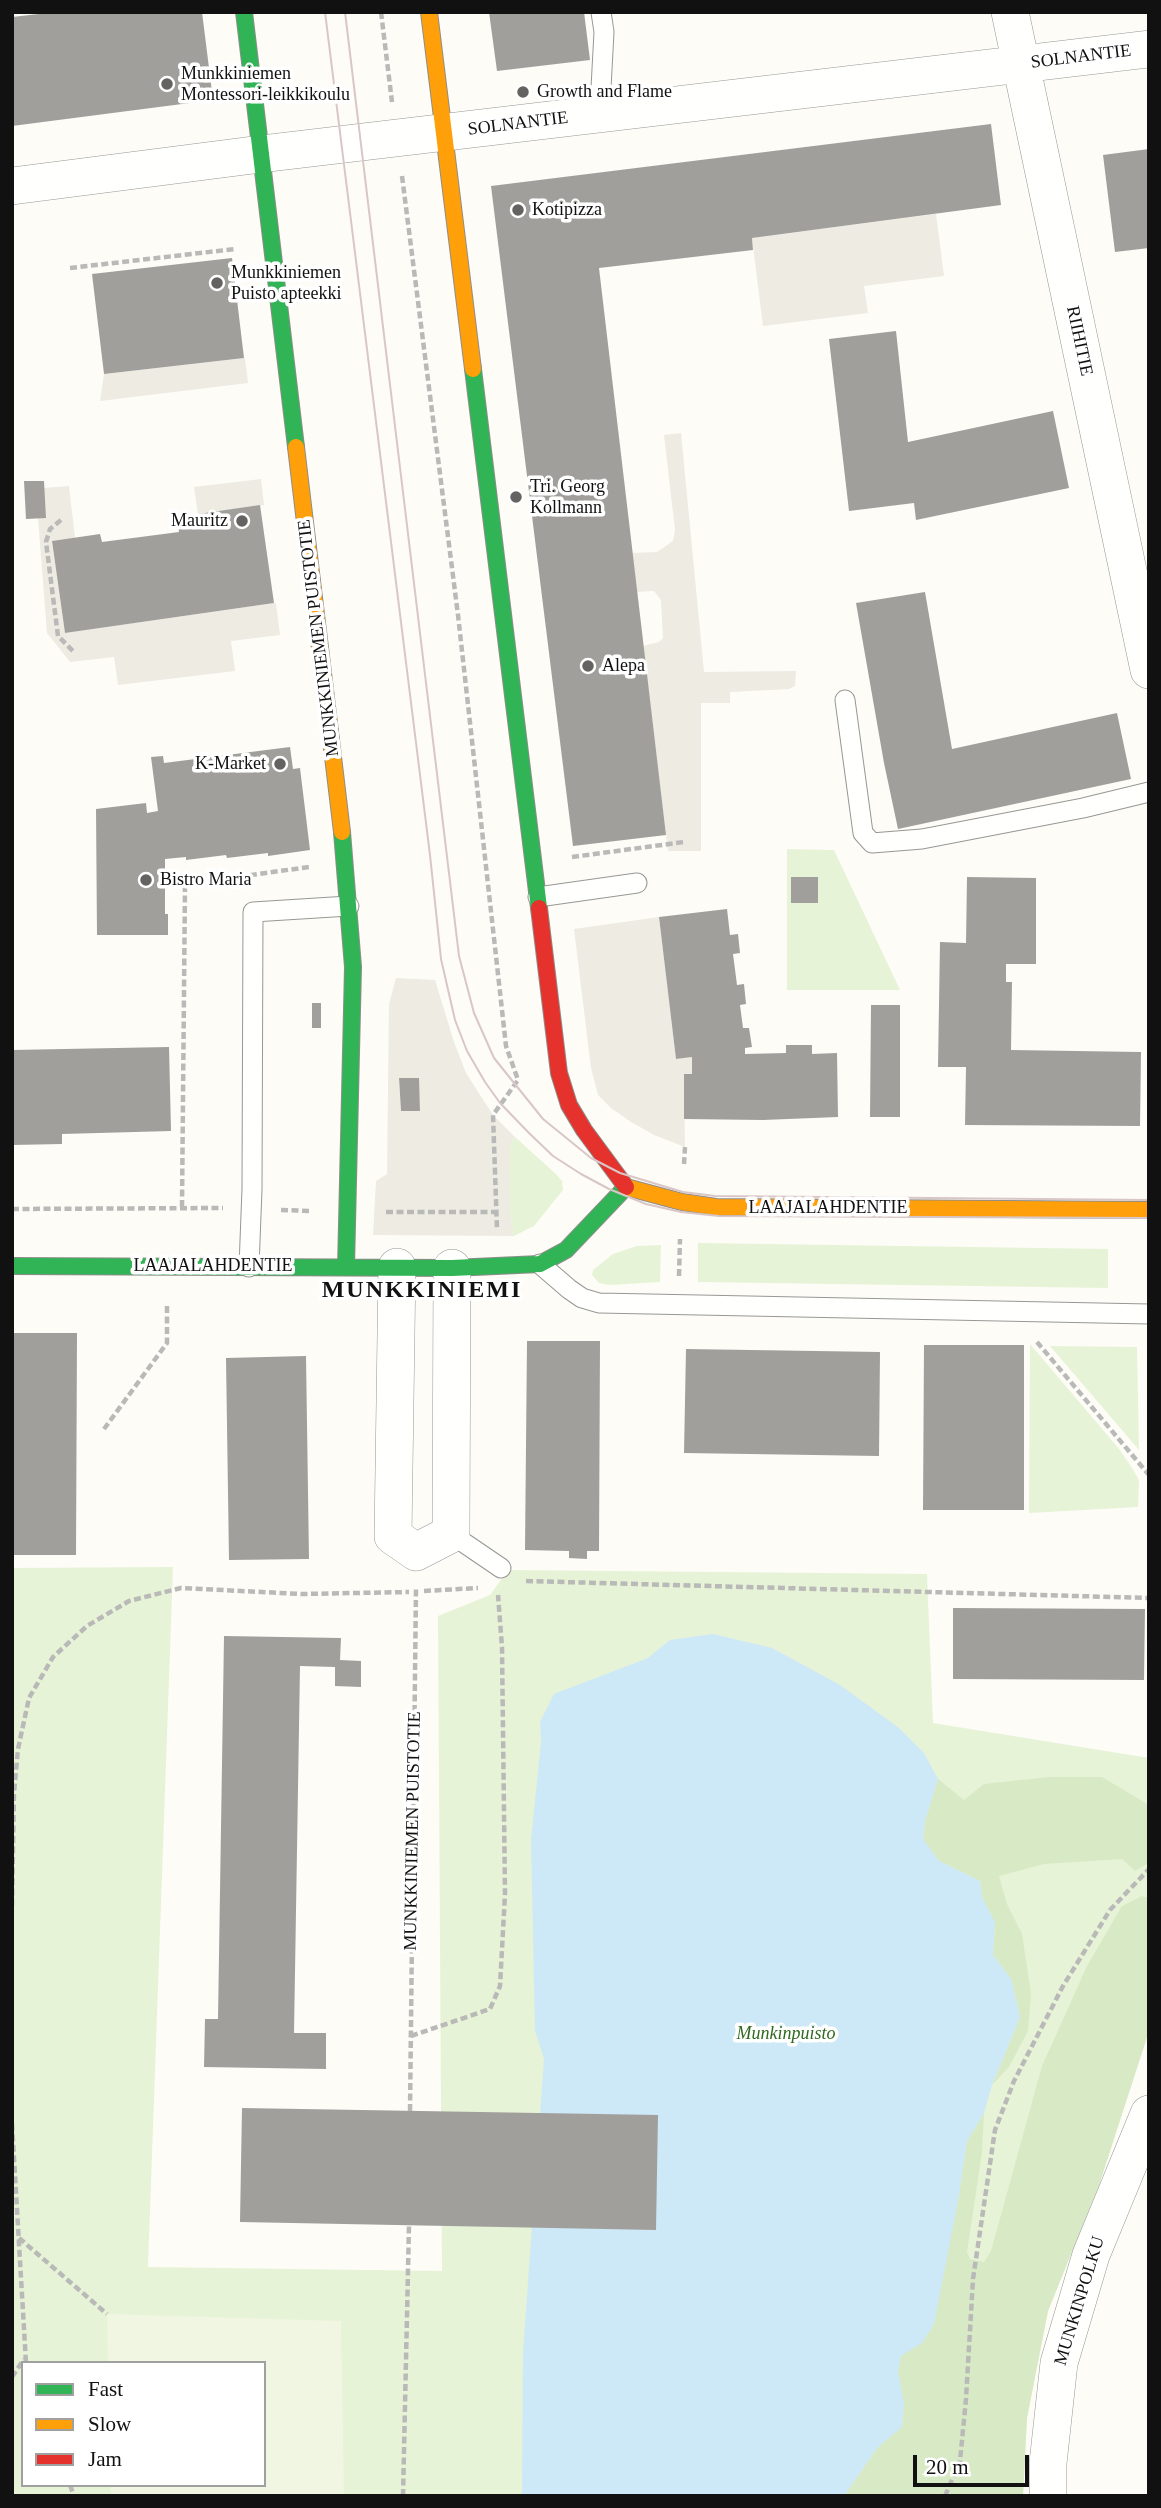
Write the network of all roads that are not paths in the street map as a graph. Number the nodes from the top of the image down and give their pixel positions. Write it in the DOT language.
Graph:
graph roads {
  1 [pos="244,12"];
  2 [pos="429,12"];
  3 [pos="601,12"];
  4 [pos="1010,12"];
  5 [pos="1149,49"];
  6 [pos="1021,64"];
  7 [pos="603,114"];
  8 [pos="446,133"];
  9 [pos="261,154"];
  10 [pos="12,186"];
  11 [pos="1149,670"];
  12 [pos="845,700"];
  13 [pos="1149,792"];
  14 [pos="637,883"];
  15 [pos="538,897"];
  16 [pos="349,906"];
  17 [pos="626,1187"];
  18 [pos="1149,1210"];
  19 [pos="540,1264"];
  20 [pos="12,1266"];
  21 [pos="249,1267"];
  22 [pos="346,1267"];
  23 [pos="397,1267"];
  24 [pos="452,1268"];
  25 [pos="1149,1314"];
  26 [pos="451,1534"];
  27 [pos="499,1574"];
  28 [pos="1149,2114"];
  29 [pos="1048,2496"];
  1 -- 9 [label="street, MUNKKINIEMEN PUISTOTIE"];
  2 -- 8 [label="street"];
  3 -- 7 [label="lane"];
  4 -- 6 [label="street, RIIHITIE"];
  5 -- 6 [label="street, SOLNANTIE"];
  6 -- 7 [label="street, SOLNANTIE"];
  6 -- 11 [label="street, RIIHITIE"];
  7 -- 8 [label="street, SOLNANTIE"];
  8 -- 9 [label="street, SOLNANTIE"];
  8 -- 15 [label="street"];
  9 -- 10 [label="street, SOLNANTIE"];
  9 -- 16 [label="street, MUNKKINIEMEN PUISTOTIE"];
  12 -- 13 [label="lane"];
  14 -- 15 [label="lane"];
  15 -- 17 [label="street"];
  16 -- 21 [label="lane"];
  16 -- 22 [label="street, MUNKKINIEMEN PUISTOTIE"];
  17 -- 18 [label="street, LAAJALAHDENTIE"];
  17 -- 19 [label="street, LAAJALAHDENTIE"];
  19 -- 24 [label="street, LAAJALAHDENTIE"];
  19 -- 25 [label="lane"];
  20 -- 21 [label="street, LAAJALAHDENTIE"];
  21 -- 22 [label="street, LAAJALAHDENTIE"];
  22 -- 23 [label="street, LAAJALAHDENTIE"];
  23 -- 24 [label="street, LAAJALAHDENTIE"];
  23 -- 26 [label="street"];
  24 -- 26 [label="street"];
  26 -- 27 [label="lane"];
  28 -- 29 [label="street, MUNKINPOLKU"];
}
